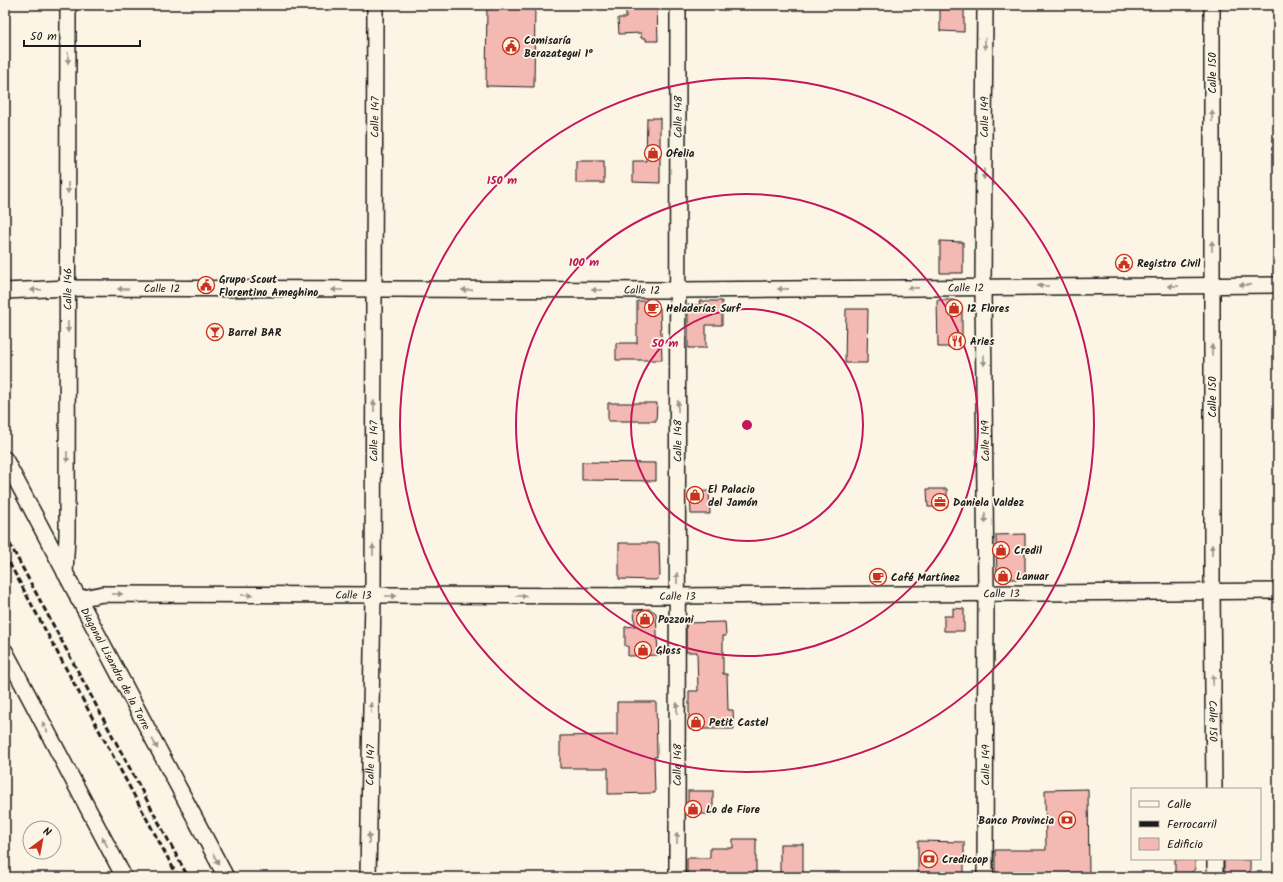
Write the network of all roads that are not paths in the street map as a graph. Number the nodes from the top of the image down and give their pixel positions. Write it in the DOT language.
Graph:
graph roads {
  1 [pos="68,5"];
  2 [pos="375,5"];
  3 [pos="678,5"];
  4 [pos="985,5"];
  5 [pos="1212,5"];
  6 [pos="1212,285"];
  7 [pos="1278,285"];
  8 [pos="983,287"];
  9 [pos="68,288"];
  10 [pos="375,290"];
  11 [pos="678,290"];
  12 [pos="5,291"];
  13 [pos="5,459"];
  14 [pos="5,477"];
  15 [pos="65,573"];
  16 [pos="1212,591"];
  17 [pos="1278,591"];
  18 [pos="986,594"];
  19 [pos="373,596"];
  20 [pos="677,596"];
  21 [pos="78,599"];
  22 [pos="5,651"];
  23 [pos="1214,788"];
  24 [pos="1214,860"];
  25 [pos="225,876"];
  26 [pos="124,877"];
  27 [pos="368,877"];
  28 [pos="677,877"];
  29 [pos="985,877"];
  30 [pos="1215,877"];
  1 -- 9 [label="street, Calle 146, one-way"];
  2 -- 10 [label="street, Calle 147"];
  3 -- 11 [label="street, Calle 148"];
  4 -- 8 [label="street, Calle 149, one-way"];
  6 -- 5 [label="street, Calle 150, one-way"];
  7 -- 6 [label="street, Calle 12, one-way"];
  6 -- 8 [label="street, Calle 12, one-way"];
  16 -- 6 [label="street, Calle 150, one-way"];
  8 -- 11 [label="street, Calle 12, one-way"];
  8 -- 18 [label="street, Calle 149, one-way"];
  10 -- 9 [label="street, Calle 12, one-way"];
  9 -- 12 [label="street, Calle 12, one-way"];
  9 -- 15 [label="street, Calle 146, one-way"];
  11 -- 10 [label="street, Calle 12, one-way"];
  19 -- 10 [label="street, Calle 147, one-way"];
  20 -- 11 [label="street, Calle 148, one-way"];
  13 -- 15 [label="street, Diagonal Lisandro de la Torre"];
  14 -- 15 [label="street"];
  15 -- 21 [label="street, Diagonal Lisandro de la Torre"];
  16 -- 17 [label="street, Calle 13"];
  16 -- 18 [label="street, Calle 13"];
  23 -- 16 [label="street, Calle 150, one-way"];
  18 -- 20 [label="street, Calle 13"];
  18 -- 29 [label="street, Calle 149"];
  19 -- 20 [label="street, Calle 13, one-way"];
  21 -- 19 [label="street, Calle 13, one-way"];
  27 -- 19 [label="street, Calle 147, one-way"];
  28 -- 20 [label="street, Calle 148, one-way"];
  21 -- 25 [label="street, Diagonal Lisandro de la Torre, one-way"];
  26 -- 22 [label="street, one-way"];
  24 -- 30 [label="street"];
}
